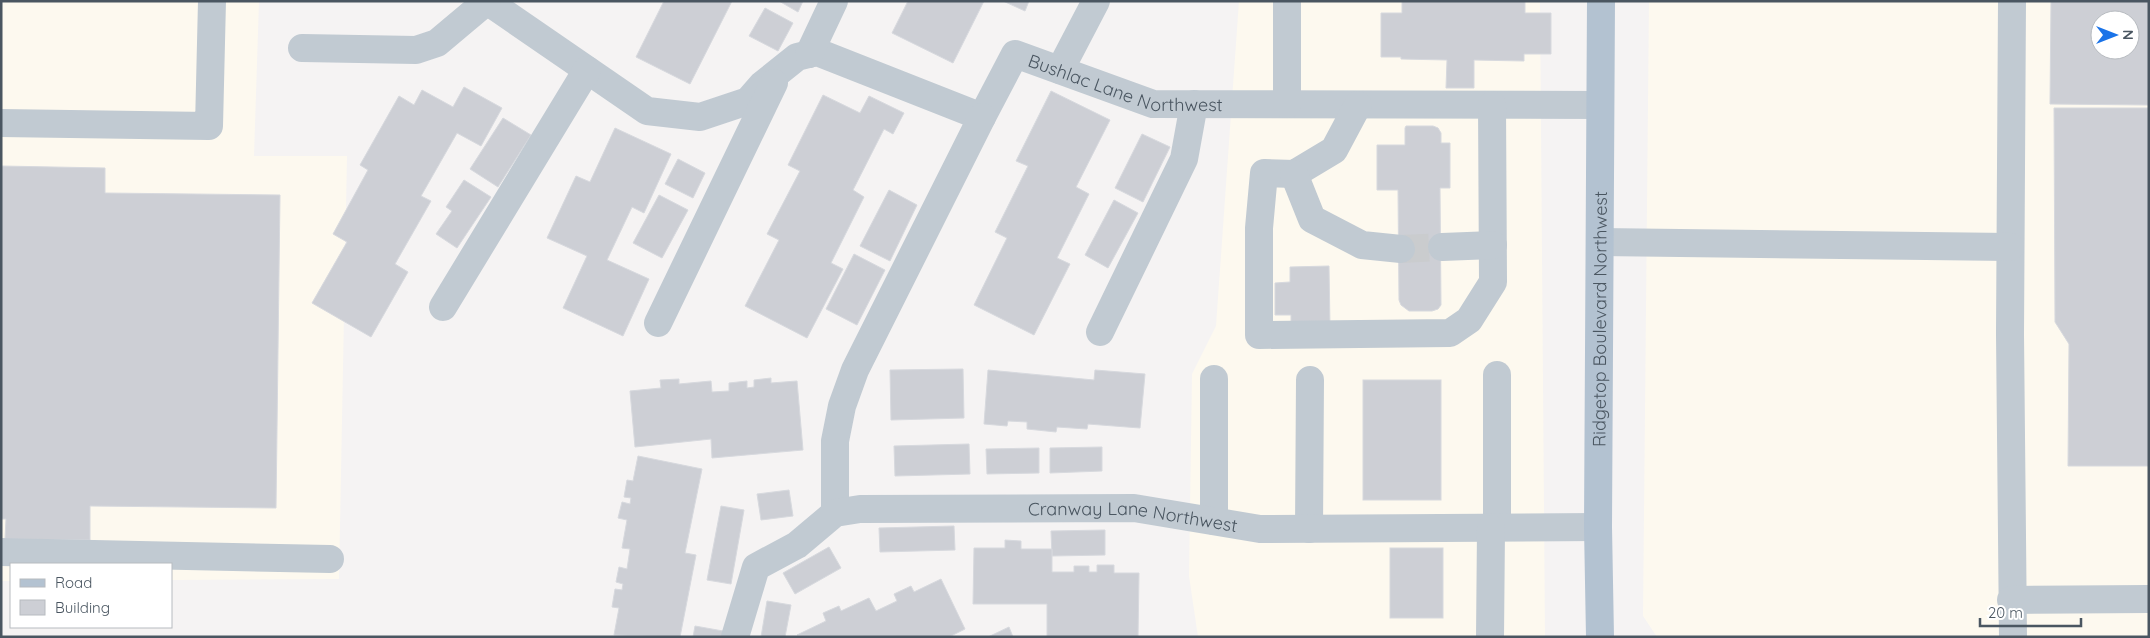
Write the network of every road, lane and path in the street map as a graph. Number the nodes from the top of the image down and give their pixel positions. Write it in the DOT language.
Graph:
graph roads {
  1 [pos="212,1"];
  2 [pos="487,1"];
  3 [pos="834,1"];
  4 [pos="1096,1"];
  5 [pos="1286,1"];
  6 [pos="1601,1"];
  7 [pos="2012,1"];
  8 [pos="302,48"];
  9 [pos="809,54"];
  10 [pos="587,70"];
  11 [pos="781,70"];
  12 [pos="1060,70"];
  13 [pos="1194,104"];
  14 [pos="1287,104"];
  15 [pos="1358,105"];
  16 [pos="1492,105"];
  17 [pos="1600,105"];
  18 [pos="982,116"];
  19 [pos="1,123"];
  20 [pos="1294,174"];
  21 [pos="1600,242"];
  22 [pos="1493,245"];
  23 [pos="1442,246"];
  24 [pos="2010,246"];
  25 [pos="1401,249"];
  26 [pos="442,307"];
  27 [pos="658,323"];
  28 [pos="1100,332"];
  29 [pos="1497,375"];
  30 [pos="1214,379"];
  31 [pos="1310,380"];
  32 [pos="835,513"];
  33 [pos="1214,521"];
  34 [pos="1598,527"];
  35 [pos="1309,528"];
  36 [pos="1494,529"];
  37 [pos="1,552"];
  38 [pos="330,559"];
  39 [pos="2149,599"];
  40 [pos="2011,600"];
  41 [pos="736,637"];
  42 [pos="1490,637"];
  43 [pos="1600,637"];
  44 [pos="2013,637"];
  1 -- 19 [label="street"];
  2 -- 8 [label="street"];
  2 -- 10 [label="street"];
  3 -- 9 [label="street"];
  4 -- 12 [label="street"];
  5 -- 14 [label="street"];
  6 -- 17 [label="main road, Ridgetop Boulevard Northwest"];
  7 -- 24 [label="street"];
  9 -- 11 [label="street"];
  9 -- 18 [label="street"];
  10 -- 11 [label="street"];
  10 -- 26 [label="street"];
  11 -- 27 [label="street"];
  12 -- 13 [label="street, Bushlac Lane Northwest"];
  12 -- 18 [label="street, Bushlac Lane Northwest"];
  13 -- 14 [label="street, Bushlac Lane Northwest"];
  13 -- 28 [label="street"];
  14 -- 15 [label="street, Bushlac Lane Northwest"];
  15 -- 16 [label="street, Bushlac Lane Northwest"];
  15 -- 20 [label="street"];
  16 -- 17 [label="street, Bushlac Lane Northwest"];
  16 -- 22 [label="street"];
  17 -- 21 [label="main road, Ridgetop Boulevard Northwest"];
  18 -- 32 [label="street"];
  20 -- 22 [label="street"];
  20 -- 25 [label="street"];
  21 -- 24 [label="street"];
  21 -- 34 [label="main road, Ridgetop Boulevard Northwest"];
  22 -- 23 [label="street"];
  24 -- 40 [label="street"];
  29 -- 36 [label="street"];
  30 -- 33 [label="street"];
  31 -- 35 [label="street"];
  32 -- 33 [label="street, Cranway Lane Northwest"];
  32 -- 41 [label="street"];
  33 -- 35 [label="street, Cranway Lane Northwest"];
  34 -- 36 [label="street, Cranway Lane Northwest"];
  34 -- 43 [label="main road, Ridgetop Boulevard Northwest"];
  35 -- 36 [label="street, Cranway Lane Northwest"];
  36 -- 42 [label="street"];
  37 -- 38 [label="street"];
  39 -- 40 [label="street"];
  40 -- 44 [label="street"];
}
